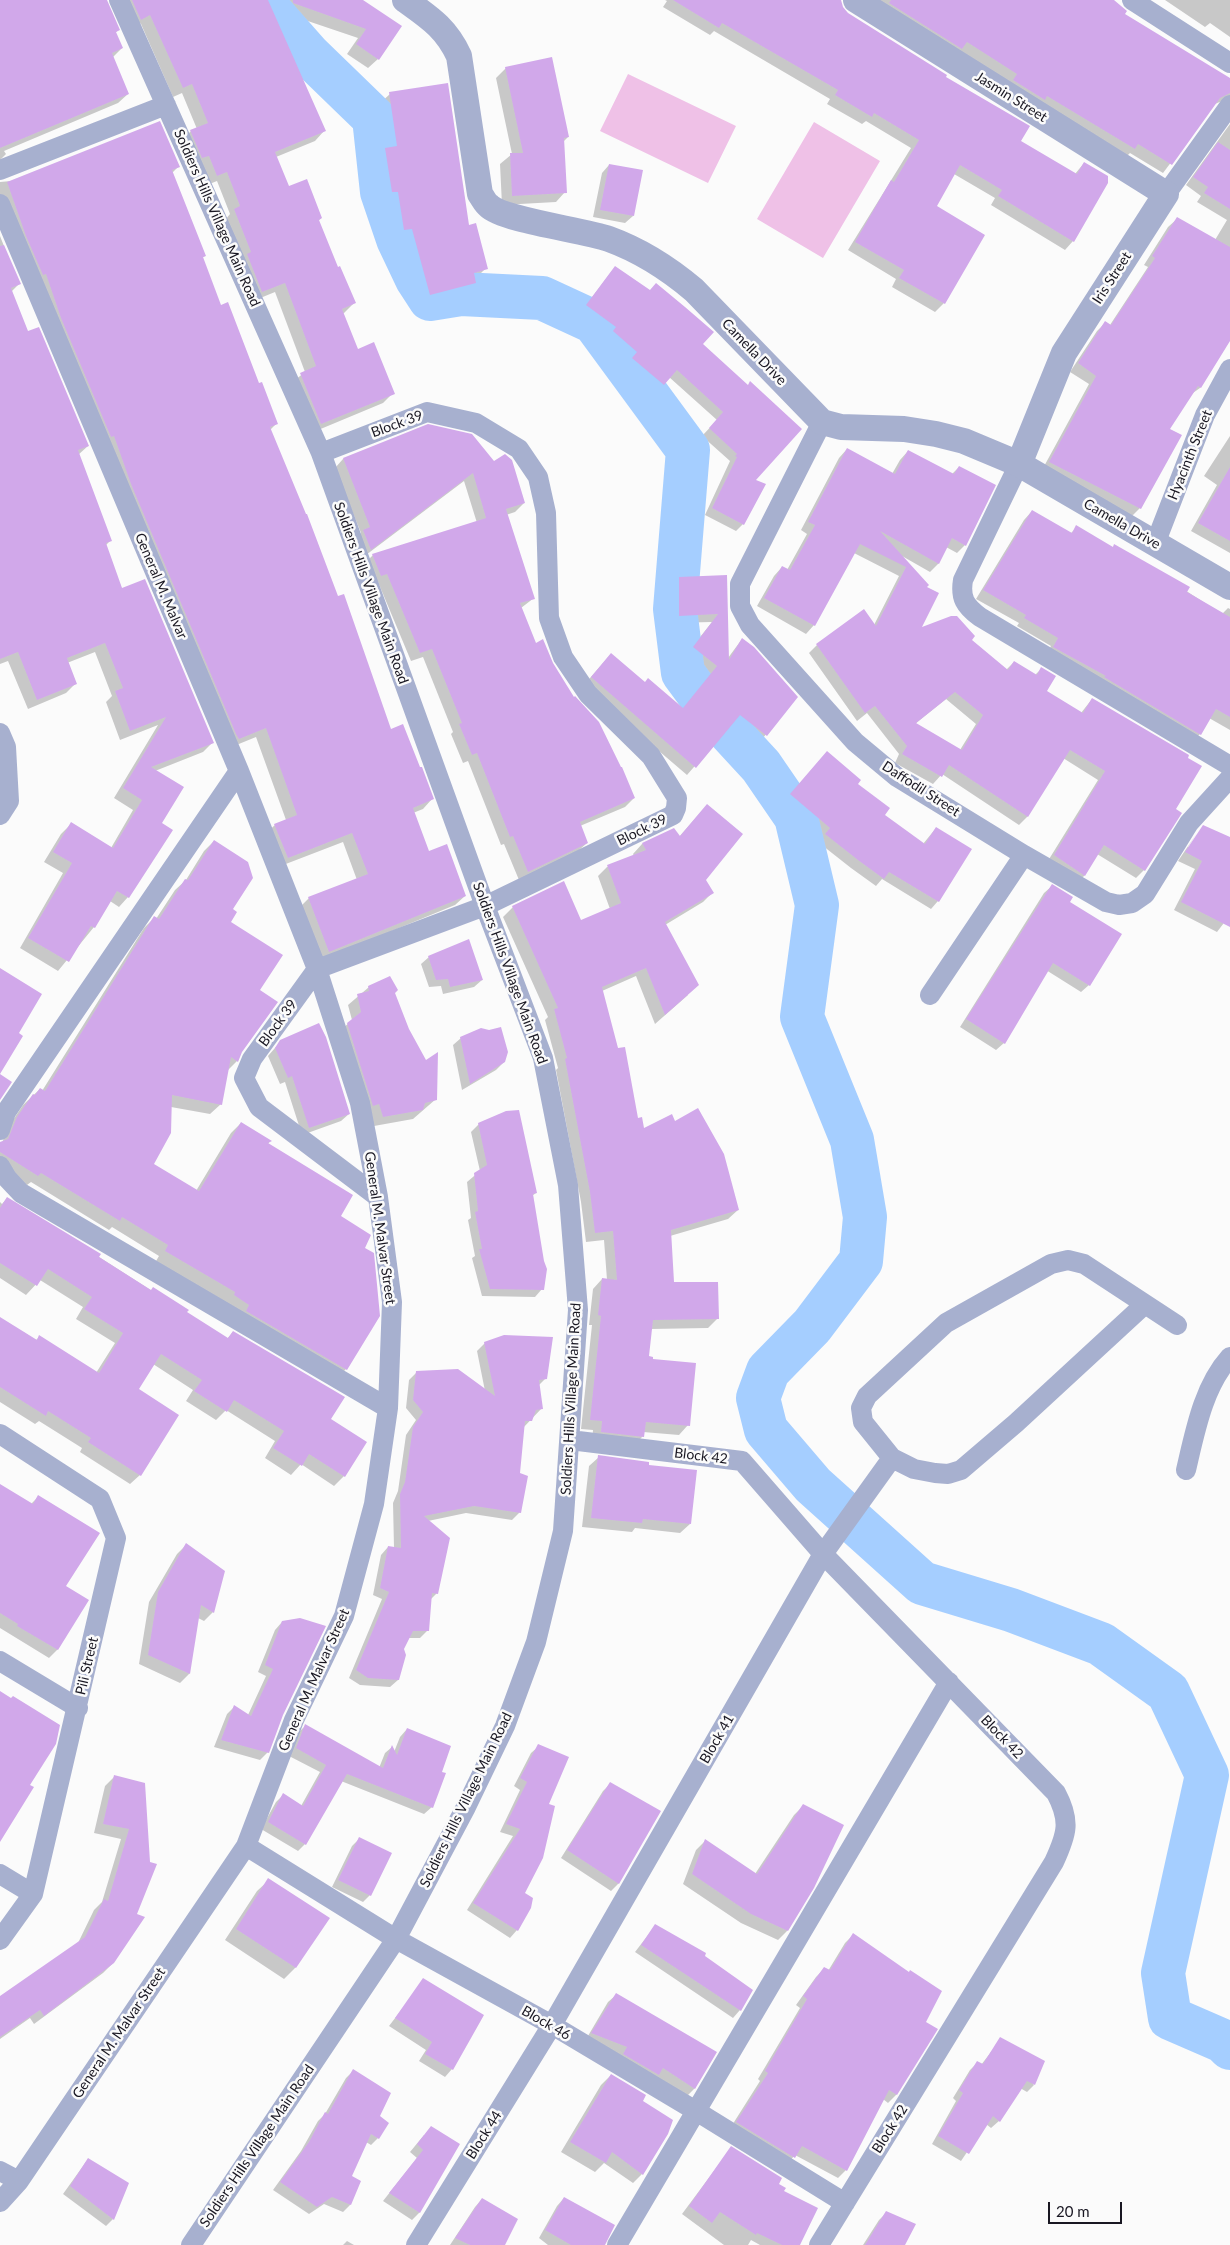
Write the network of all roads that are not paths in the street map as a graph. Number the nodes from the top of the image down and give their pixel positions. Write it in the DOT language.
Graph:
graph roads {
  1 [pos="119,0"];
  2 [pos="405,0"];
  3 [pos="856,0"];
  4 [pos="1132,0"];
  5 [pos="1230,63"];
  6 [pos="166,105"];
  7 [pos="1230,105"];
  8 [pos="0,170"];
  9 [pos="1166,194"];
  10 [pos="0,204"];
  11 [pos="1230,369"];
  12 [pos="822,422"];
  13 [pos="321,453"];
  14 [pos="1018,464"];
  15 [pos="1155,544"];
  16 [pos="1230,587"];
  17 [pos="0,733"];
  18 [pos="1230,766"];
  19 [pos="239,771"];
  20 [pos="1230,778"];
  21 [pos="0,815"];
  22 [pos="1024,855"];
  23 [pos="485,906"];
  24 [pos="317,969"];
  25 [pos="930,995"];
  26 [pos="0,1130"];
  27 [pos="0,1166"];
  28 [pos="378,1197"];
  29 [pos="1144,1305"];
  30 [pos="1177,1325"];
  31 [pos="1230,1357"];
  32 [pos="388,1408"];
  33 [pos="0,1434"];
  34 [pos="570,1440"];
  35 [pos="892,1458"];
  36 [pos="1186,1470"];
  37 [pos="823,1554"];
  38 [pos="0,1661"];
  39 [pos="949,1682"];
  40 [pos="78,1708"];
  41 [pos="246,1846"];
  42 [pos="0,1874"];
  43 [pos="33,1894"];
  44 [pos="396,1939"];
  45 [pos="0,1940"];
  46 [pos="552,2025"];
  47 [pos="696,2111"];
  48 [pos="0,2171"];
  49 [pos="19,2181"];
  50 [pos="0,2202"];
  51 [pos="845,2203"];
  52 [pos="191,2245"];
  53 [pos="416,2245"];
  54 [pos="617,2245"];
  55 [pos="819,2245"];
  1 -- 6 [label="street, Soldiers Hills Village Main Road"];
  2 -- 12 [label="street, Camella Drive"];
  3 -- 9 [label="street, Jasmin Street"];
  4 -- 5 [label="street"];
  6 -- 8 [label="street"];
  6 -- 13 [label="street, Soldiers Hills Village Main Road"];
  7 -- 9 [label="street, Iris Street"];
  9 -- 14 [label="street, Iris Street"];
  10 -- 19 [label="street, General M. Malvar"];
  11 -- 15 [label="street, Hyacinth Street"];
  12 -- 14 [label="street, Camella Drive"];
  12 -- 22 [label="street, Daffodil Street"];
  13 -- 23 [label="street, Soldiers Hills Village Main Road"];
  13 -- 23 [label="street, Block 39"];
  14 -- 15 [label="street, Camella Drive"];
  14 -- 18 [label="street"];
  15 -- 16 [label="street, Camella Drive"];
  17 -- 21 [label="street"];
  19 -- 24 [label="street, General M. Malvar"];
  19 -- 26 [label="street"];
  20 -- 22 [label="street, Daffodil Street"];
  22 -- 25 [label="street"];
  23 -- 24 [label="street, Block 39"];
  23 -- 34 [label="street, Soldiers Hills Village Main Road"];
  24 -- 28 [label="street, General M. Malvar Street"];
  24 -- 28 [label="street, Block 39"];
  27 -- 32 [label="street"];
  28 -- 32 [label="street, General M. Malvar Street"];
  29 -- 30 [label="street"];
  29 -- 35 [label="street"];
  29 -- 35 [label="street"];
  31 -- 36 [label="street"];
  32 -- 41 [label="street, General M. Malvar Street"];
  33 -- 40 [label="street, Pili Street"];
  34 -- 37 [label="street, Block 42"];
  34 -- 44 [label="street, Soldiers Hills Village Main Road"];
  35 -- 37 [label="street, Block 41"];
  37 -- 39 [label="street, Block 42"];
  37 -- 46 [label="street, Block 41"];
  38 -- 40 [label="street"];
  39 -- 47 [label="street"];
  39 -- 51 [label="street, Block 42"];
  40 -- 43 [label="street, Pili Street"];
  41 -- 44 [label="street, Block 46"];
  41 -- 49 [label="street, General M. Malvar Street"];
  42 -- 43 [label="street"];
  43 -- 45 [label="street, Pili Street"];
  44 -- 46 [label="street, Block 46"];
  44 -- 52 [label="street, Soldiers Hills Village Main Road"];
  46 -- 47 [label="street, Block 46"];
  46 -- 53 [label="street, Block 44"];
  47 -- 51 [label="street, Block 46"];
  47 -- 54 [label="street"];
  48 -- 49 [label="street"];
  49 -- 50 [label="street, General M. Malvar Street"];
  51 -- 55 [label="street, Block 42"];
}
